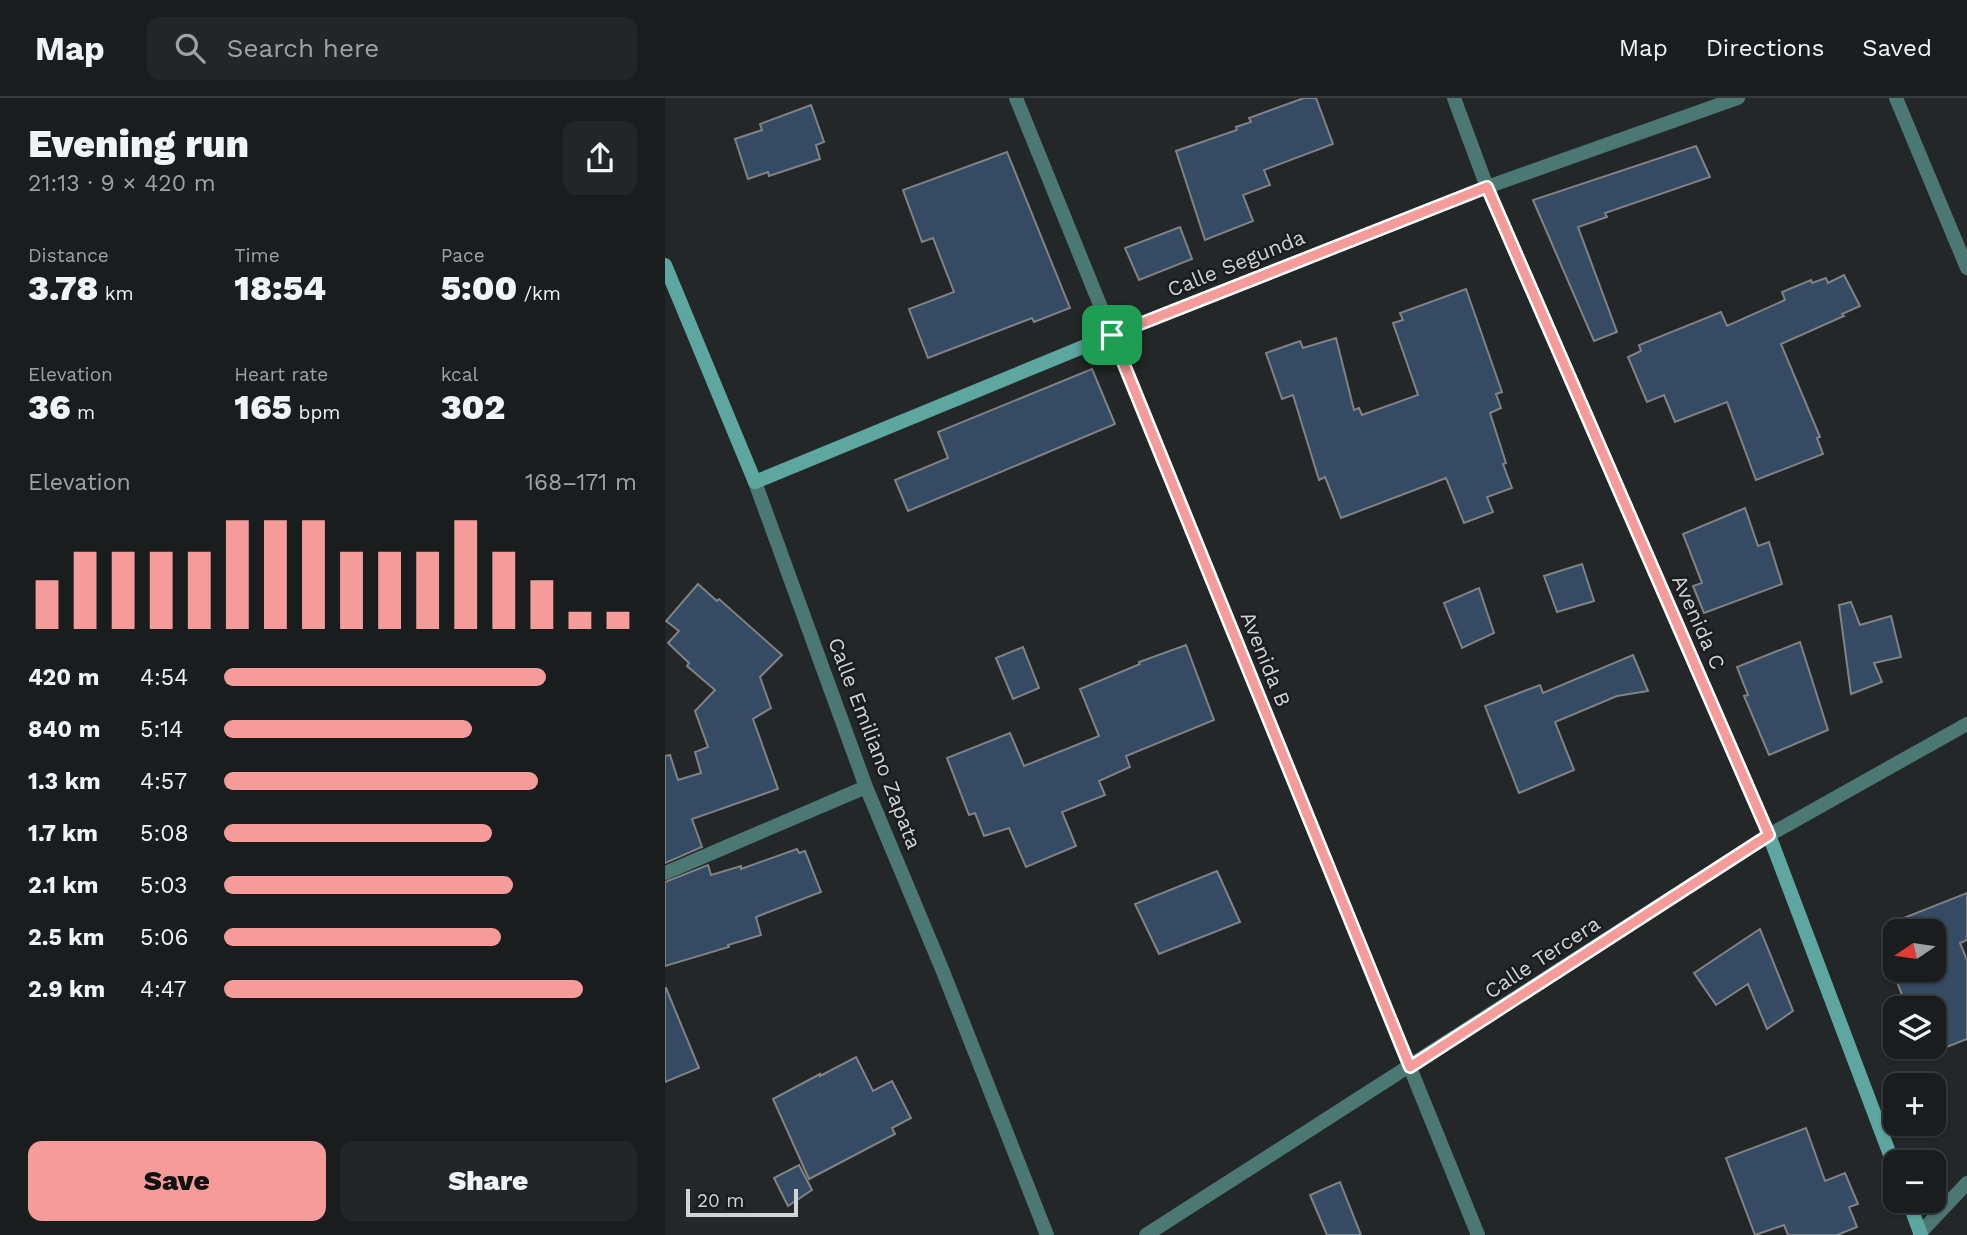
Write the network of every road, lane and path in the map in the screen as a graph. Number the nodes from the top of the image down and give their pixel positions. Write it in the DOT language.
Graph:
graph roads {
  1 [pos="1016,98"];
  2 [pos="1454,98"];
  3 [pos="1738,98"];
  4 [pos="1896,98"];
  5 [pos="1487,187"];
  6 [pos="665,265"];
  7 [pos="1967,268"];
  8 [pos="1112,335"];
  9 [pos="755,482"];
  10 [pos="1967,724"];
  11 [pos="866,787"];
  12 [pos="1769,835"];
  13 [pos="665,873"];
  14 [pos="1410,1067"];
  15 [pos="1888,1150"];
  16 [pos="1967,1183"];
  17 [pos="1913,1213"];
  18 [pos="1920,1234"];
  19 [pos="1047,1235"];
  20 [pos="1146,1235"];
  21 [pos="1478,1235"];
  1 -- 8 [label="street, Avenida B"];
  2 -- 5 [label="street, Avenida C"];
  3 -- 5 [label="street, Calle Segunda"];
  4 -- 7 [label="street"];
  5 -- 8 [label="main road, Calle Segunda"];
  5 -- 12 [label="main road, Avenida C"];
  6 -- 9 [label="main road, Calle Emiliano Zapata"];
  8 -- 9 [label="main road, Calle Segunda"];
  8 -- 14 [label="street, Avenida B"];
  9 -- 11 [label="street, Calle Emiliano Zapata"];
  10 -- 12 [label="street, Calle Tercera"];
  11 -- 13 [label="street"];
  11 -- 19 [label="street, Calle Emiliano Zapata"];
  12 -- 14 [label="street, Calle Tercera"];
  12 -- 15 [label="main road, Avenida C"];
  14 -- 20 [label="street, Calle Tercera"];
  14 -- 21 [label="street, Avenida B"];
  16 -- 18 [label="street"];
  17 -- 18 [label="main road"];
}
